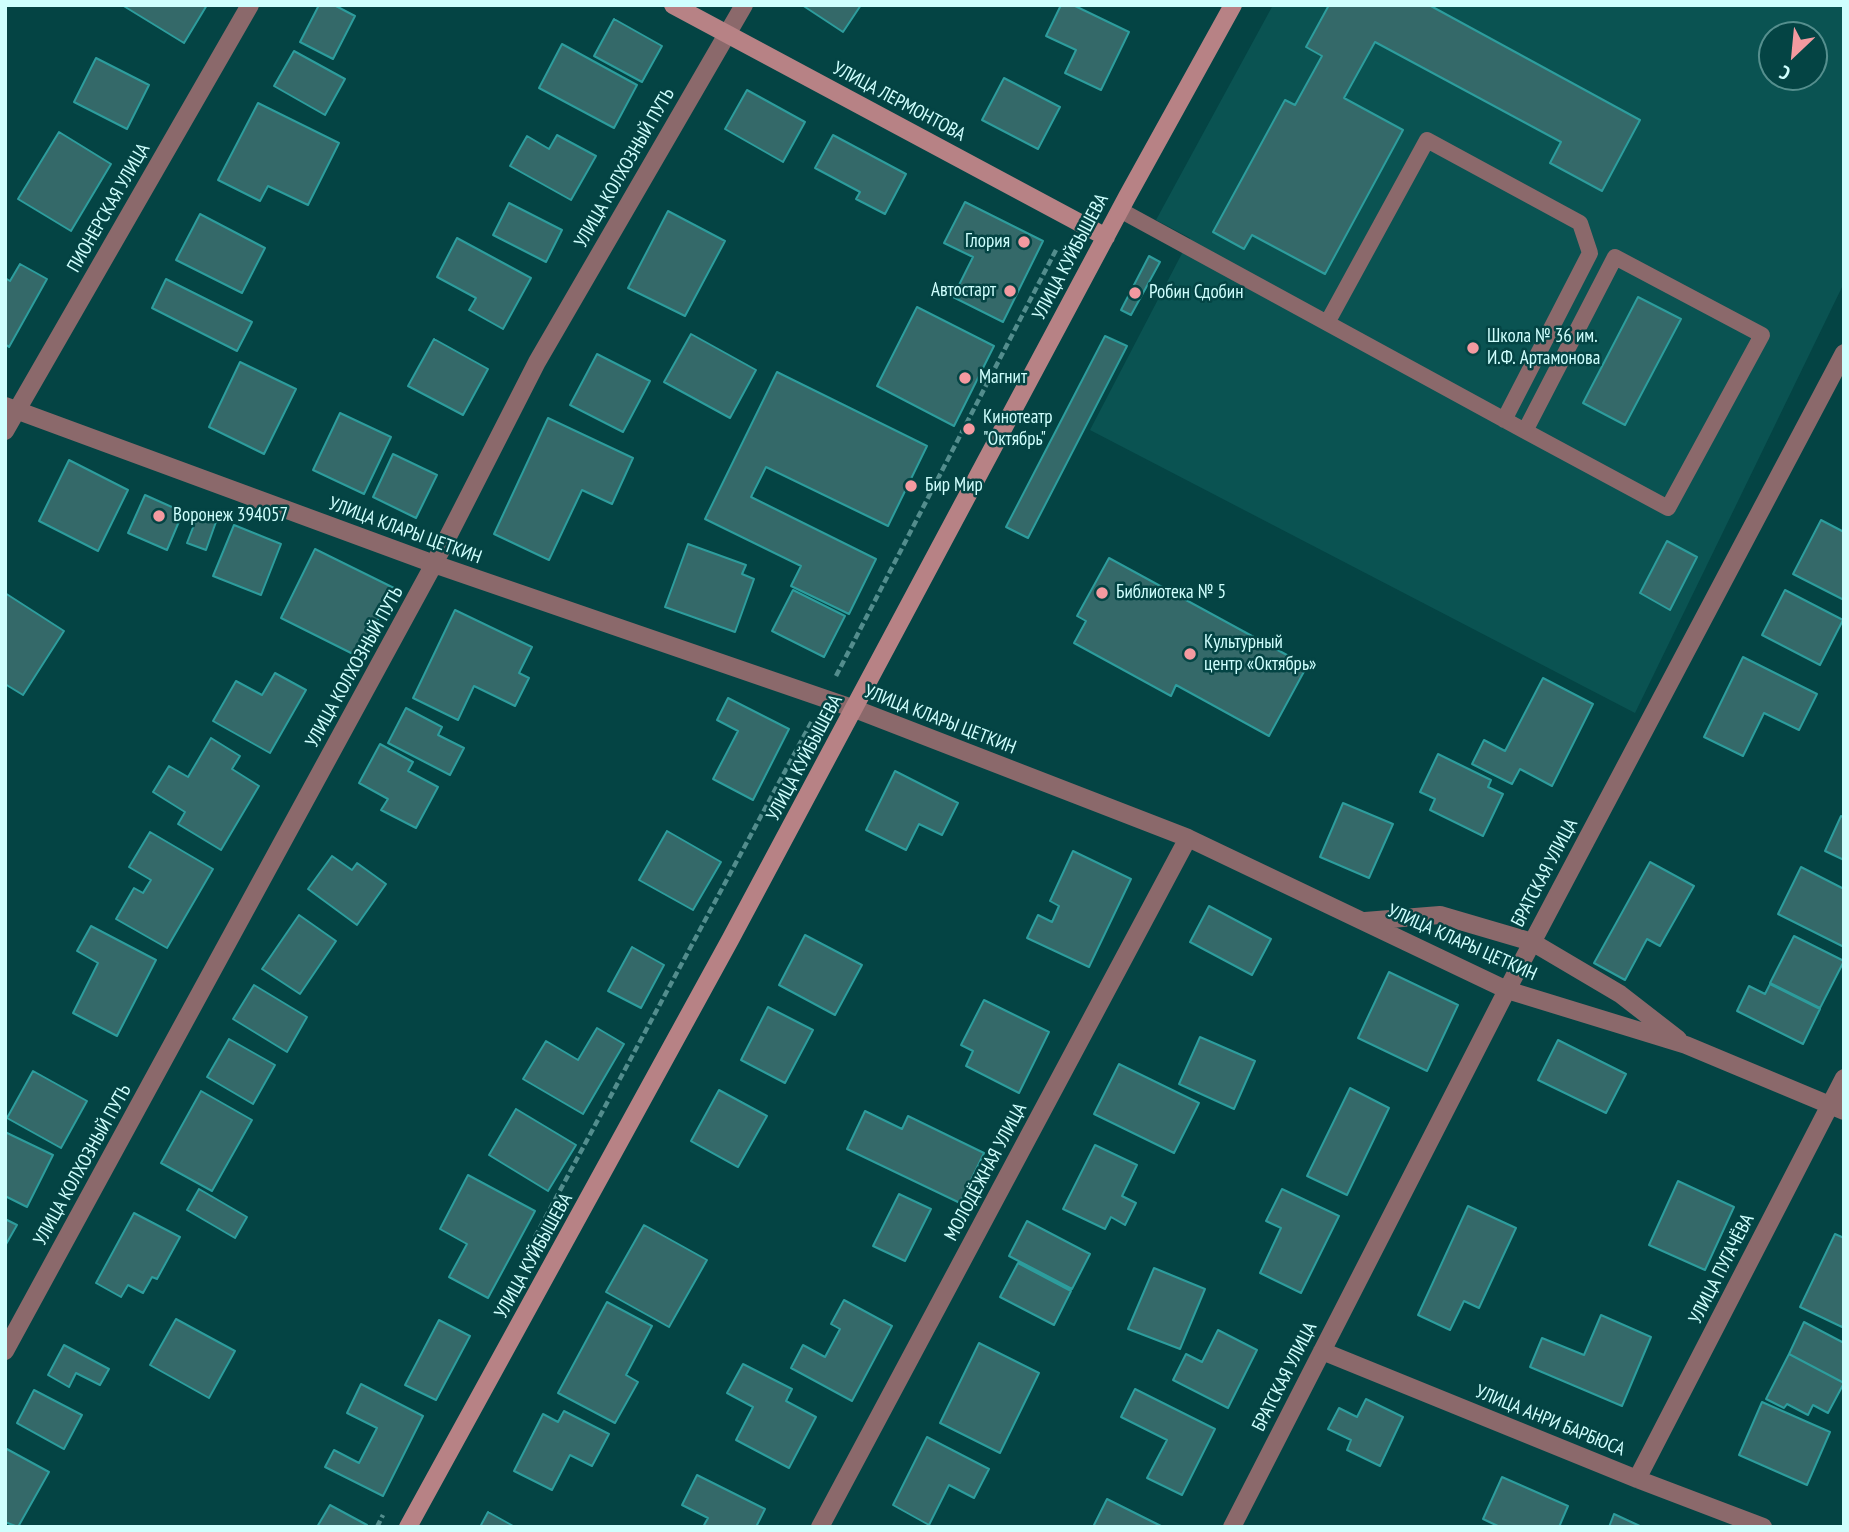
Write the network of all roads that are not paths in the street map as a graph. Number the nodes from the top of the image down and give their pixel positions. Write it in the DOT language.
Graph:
graph roads {
  1 [pos="250,5"];
  2 [pos="673,5"];
  3 [pos="744,5"];
  4 [pos="1233,5"];
  5 [pos="728,34"];
  6 [pos="1120,210"];
  7 [pos="1106,237"];
  8 [pos="1327,323"];
  9 [pos="1844,353"];
  10 [pos="11,408"];
  11 [pos="1504,420"];
  12 [pos="5,431"];
  13 [pos="1525,431"];
  14 [pos="434,564"];
  15 [pos="855,709"];
  16 [pos="1188,838"];
  17 [pos="1362,921"];
  18 [pos="1532,942"];
  19 [pos="1507,990"];
  20 [pos="1686,1045"];
  21 [pos="1844,1078"];
  22 [pos="1837,1109"];
  23 [pos="5,1351"];
  24 [pos="1322,1351"];
  25 [pos="1637,1479"];
  26 [pos="408,1527"];
  27 [pos="820,1527"];
  28 [pos="1232,1527"];
  29 [pos="1763,1527"];
  1 -- 10 [label="street, ПИОНЕРСКАЯ УЛИЦА"];
  2 -- 5 [label="main road, УЛИЦА ЛЕРМОНТОВА"];
  3 -- 5 [label="street, УЛИЦА КОЛХОЗНЫЙ ПУТЬ"];
  4 -- 6 [label="main road, УЛИЦА КУЙБЫШЕВА"];
  5 -- 7 [label="main road, УЛИЦА ЛЕРМОНТОВА"];
  5 -- 14 [label="street, УЛИЦА КОЛХОЗНЫЙ ПУТЬ"];
  6 -- 7 [label="main road, УЛИЦА КУЙБЫШЕВА"];
  6 -- 8 [label="lane"];
  7 -- 15 [label="main road, УЛИЦА КУЙБЫШЕВА"];
  8 -- 11 [label="lane"];
  8 -- 11 [label="lane"];
  9 -- 18 [label="street, БРАТСКАЯ УЛИЦА"];
  10 -- 12 [label="street, ПИОНЕРСКАЯ УЛИЦА"];
  10 -- 14 [label="street, УЛИЦА КЛАРЫ ЦЕТКИН"];
  11 -- 13 [label="lane"];
  13 -- 13 [label="lane"];
  14 -- 15 [label="street, УЛИЦА КЛАРЫ ЦЕТКИН"];
  14 -- 23 [label="street, УЛИЦА КОЛХОЗНЫЙ ПУТЬ"];
  15 -- 16 [label="street, УЛИЦА КЛАРЫ ЦЕТКИН"];
  15 -- 26 [label="main road, УЛИЦА КУЙБЫШЕВА"];
  16 -- 17 [label="street, УЛИЦА КЛАРЫ ЦЕТКИН"];
  16 -- 27 [label="street, МОЛОДЁЖНАЯ УЛИЦА"];
  17 -- 18 [label="street"];
  17 -- 19 [label="street, УЛИЦА КЛАРЫ ЦЕТКИН"];
  18 -- 19 [label="street, БРАТСКАЯ УЛИЦА"];
  18 -- 20 [label="street"];
  19 -- 20 [label="street, УЛИЦА КЛАРЫ ЦЕТКИН"];
  19 -- 24 [label="street, БРАТСКАЯ УЛИЦА"];
  20 -- 22 [label="street, УЛИЦА КЛАРЫ ЦЕТКИН"];
  21 -- 22 [label="street, УЛИЦА ПУГАЧЁВА"];
  22 -- 25 [label="street, УЛИЦА ПУГАЧЁВА"];
  24 -- 25 [label="street, УЛИЦА АНРИ БАРБЮСА"];
  24 -- 28 [label="street, БРАТСКАЯ УЛИЦА"];
  25 -- 29 [label="street, УЛИЦА АНРИ БАРБЮСА"];
}
